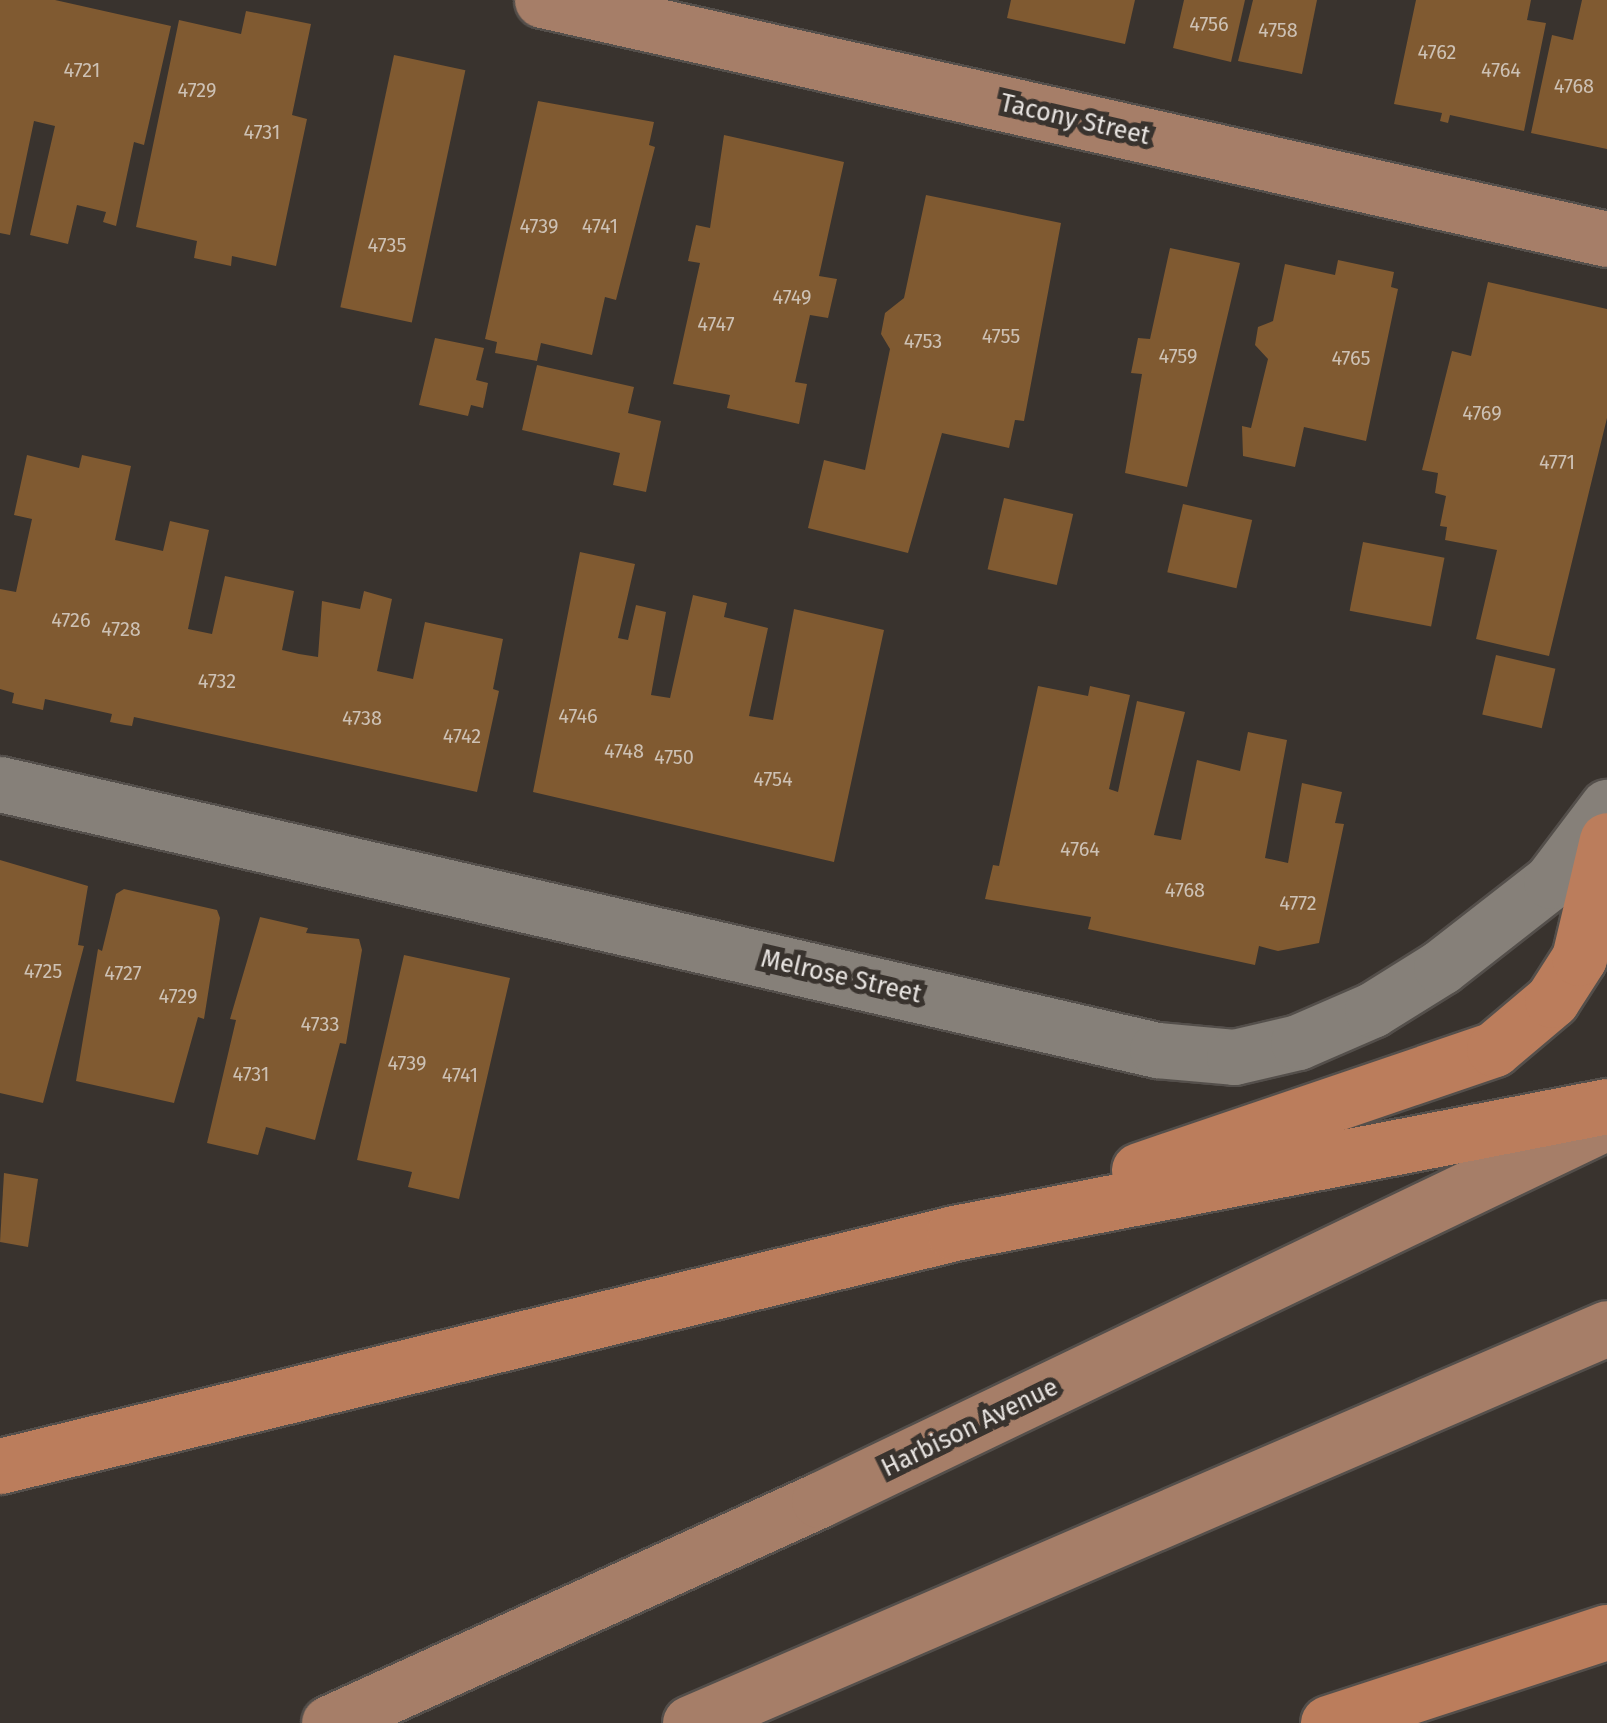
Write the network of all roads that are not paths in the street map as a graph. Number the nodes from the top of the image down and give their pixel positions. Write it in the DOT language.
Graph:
graph roads {
  1 [pos="542,0"];
  2 [pos="1607,239"];
  3 [pos="0,784"];
  4 [pos="1607,807"];
  5 [pos="1607,840"];
  6 [pos="1607,1106"];
  7 [pos="1607,1122"];
  8 [pos="954,1233"];
  9 [pos="1607,1328"];
  10 [pos="0,1466"];
  11 [pos="1607,1632"];
  12 [pos="328,1723"];
  13 [pos="690,1723"];
  14 [pos="1328,1723"];
  1 -- 2 [label="main road, Tacony Street"];
  3 -- 4 [label="street, Melrose Street"];
  5 -- 8 [label="highway"];
  6 -- 8 [label="highway"];
  7 -- 12 [label="main road, Harbison Avenue"];
  8 -- 10 [label="highway"];
  9 -- 13 [label="main road"];
  11 -- 14 [label="highway"];
}
